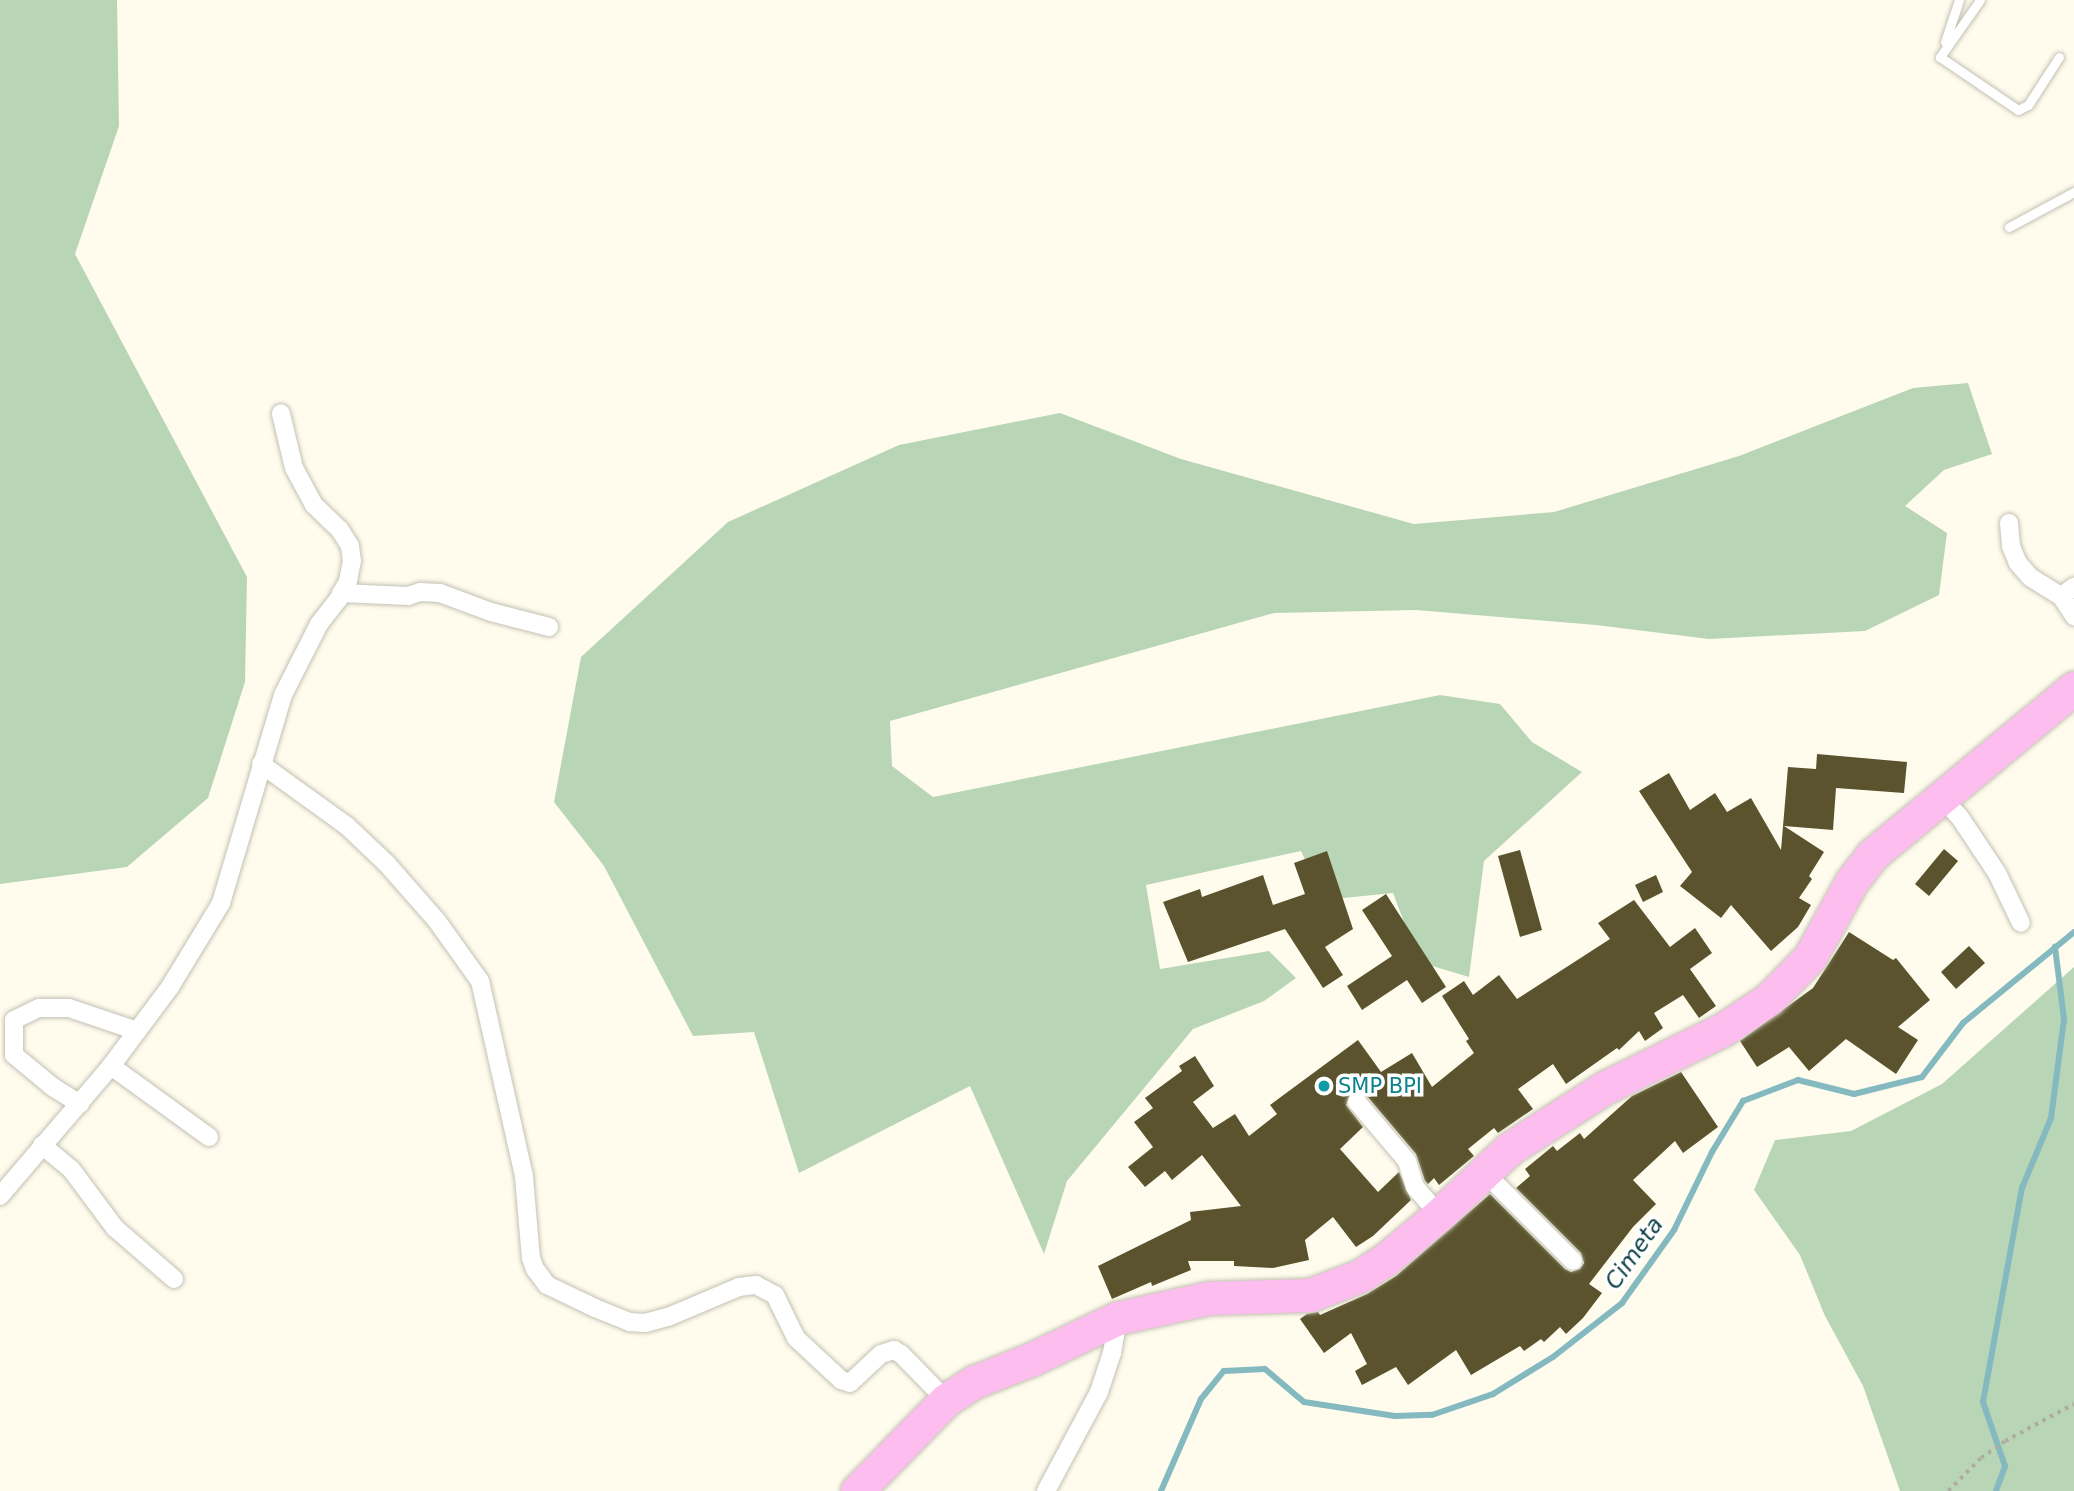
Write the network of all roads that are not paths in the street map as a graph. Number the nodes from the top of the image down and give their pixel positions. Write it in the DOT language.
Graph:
graph roads {
  1 [pos="1959,0"];
  2 [pos="1980,0"];
  3 [pos="1940,57"];
  4 [pos="2059,57"];
  5 [pos="2074,192"];
  6 [pos="2010,227"];
  7 [pos="281,414"];
  8 [pos="2009,523"];
  9 [pos="2067,592"];
  10 [pos="341,593"];
  11 [pos="2074,616"];
  12 [pos="549,627"];
  13 [pos="2074,688"];
  14 [pos="261,764"];
  15 [pos="1941,797"];
  16 [pos="2021,923"];
  17 [pos="137,1031"];
  18 [pos="111,1066"];
  19 [pos="1357,1102"];
  20 [pos="80,1104"];
  21 [pos="209,1137"];
  22 [pos="42,1145"];
  23 [pos="1483,1171"];
  24 [pos="0,1196"];
  25 [pos="1439,1215"];
  26 [pos="1573,1261"];
  27 [pos="174,1279"];
  28 [pos="1118,1318"];
  29 [pos="946,1400"];
  30 [pos="857,1491"];
  31 [pos="1046,1491"];
  1 -- 3 [label="lane"];
  2 -- 3 [label="lane"];
  3 -- 4 [label="lane"];
  5 -- 6 [label="lane"];
  7 -- 10 [label="street"];
  8 -- 9 [label="street"];
  9 -- 11 [label="street"];
  10 -- 12 [label="street"];
  10 -- 14 [label="street"];
  13 -- 15 [label="highway"];
  14 -- 17 [label="street"];
  14 -- 29 [label="street"];
  15 -- 16 [label="street"];
  15 -- 23 [label="highway"];
  17 -- 18 [label="street"];
  17 -- 20 [label="street"];
  18 -- 20 [label="street"];
  18 -- 21 [label="street"];
  19 -- 25 [label="street"];
  20 -- 22 [label="street"];
  22 -- 24 [label="street"];
  22 -- 27 [label="street"];
  23 -- 25 [label="highway"];
  23 -- 26 [label="street"];
  25 -- 28 [label="highway"];
  28 -- 29 [label="highway"];
  28 -- 31 [label="street"];
  29 -- 30 [label="highway"];
}
